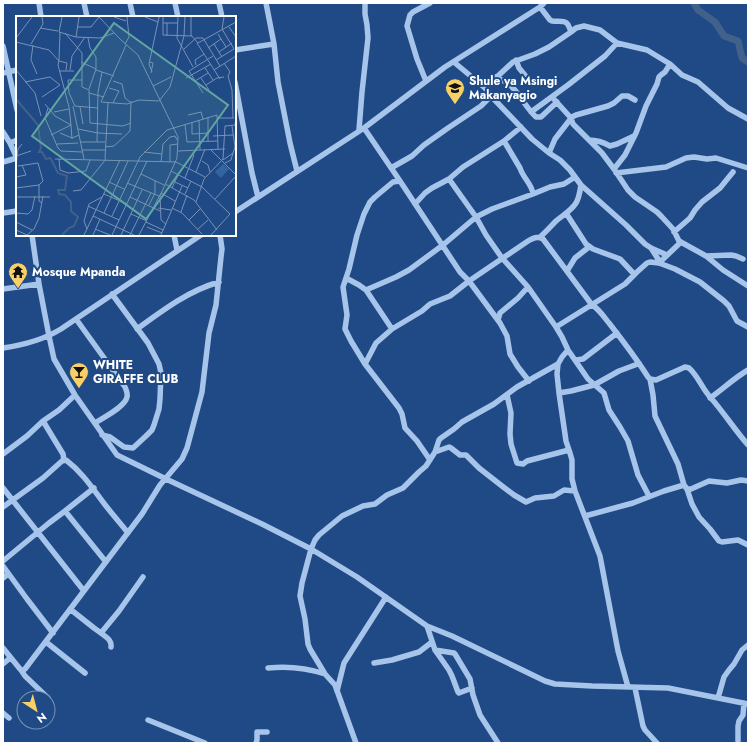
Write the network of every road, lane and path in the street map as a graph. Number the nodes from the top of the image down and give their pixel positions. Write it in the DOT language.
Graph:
graph roads {
  1 [pos="39,3"];
  2 [pos="84,3"];
  3 [pos="131,3"];
  4 [pos="175,3"];
  5 [pos="219,3"];
  6 [pos="266,3"];
  7 [pos="365,3"];
  8 [pos="430,3"];
  9 [pos="542,5"];
  10 [pos="41,16"];
  11 [pos="87,16"];
  12 [pos="132,16"];
  13 [pos="178,16"];
  14 [pos="222,16"];
  15 [pos="571,32"];
  16 [pos="617,43"];
  17 [pos="274,44"];
  18 [pos="3,46"];
  19 [pos="236,50"];
  20 [pos="516,60"];
  21 [pos="455,63"];
  22 [pos="670,64"];
  23 [pos="16,70"];
  24 [pos="6,73"];
  25 [pos="496,77"];
  26 [pos="529,80"];
  27 [pos="426,81"];
  28 [pos="236,87"];
  29 [pos="484,88"];
  30 [pos="491,96"];
  31 [pos="552,97"];
  32 [pos="636,100"];
  33 [pos="556,102"];
  34 [pos="16,107"];
  35 [pos="530,112"];
  36 [pos="571,118"];
  37 [pos="748,120"];
  38 [pos="521,127"];
  39 [pos="362,129"];
  40 [pos="3,132"];
  41 [pos="634,136"];
  42 [pos="16,140"];
  43 [pos="504,140"];
  44 [pos="589,140"];
  45 [pos="10,143"];
  46 [pos="549,153"];
  47 [pos="16,156"];
  48 [pos="16,158"];
  49 [pos="3,162"];
  50 [pos="391,168"];
  51 [pos="748,168"];
  52 [pos="297,171"];
  53 [pos="615,171"];
  54 [pos="733,172"];
  55 [pos="575,177"];
  56 [pos="449,178"];
  57 [pos="400,181"];
  58 [pos="581,185"];
  59 [pos="533,194"];
  60 [pos="258,196"];
  61 [pos="415,204"];
  62 [pos="16,211"];
  63 [pos="236,211"];
  64 [pos="3,212"];
  65 [pos="566,213"];
  66 [pos="476,217"];
  67 [pos="674,232"];
  68 [pos="32,236"];
  69 [pos="174,236"];
  70 [pos="199,236"];
  71 [pos="220,236"];
  72 [pos="540,237"];
  73 [pos="681,242"];
  74 [pos="444,246"];
  75 [pos="589,247"];
  76 [pos="651,248"];
  77 [pos="177,250"];
  78 [pos="667,254"];
  79 [pos="706,256"];
  80 [pos="502,258"];
  81 [pos="743,259"];
  82 [pos="561,262"];
  83 [pos="660,263"];
  84 [pos="570,264"];
  85 [pos="567,271"];
  86 [pos="634,274"];
  87 [pos="346,278"];
  88 [pos="469,281"];
  89 [pos="219,282"];
  90 [pos="39,284"];
  91 [pos="748,286"];
  92 [pos="528,287"];
  93 [pos="3,289"];
  94 [pos="366,290"];
  95 [pos="112,294"];
  96 [pos="592,305"];
  97 [pos="76,319"];
  98 [pos="498,320"];
  99 [pos="556,327"];
  100 [pos="748,327"];
  101 [pos="137,329"];
  102 [pos="392,329"];
  103 [pos="617,333"];
  104 [pos="49,336"];
  105 [pos="3,348"];
  106 [pos="568,350"];
  107 [pos="576,360"];
  108 [pos="638,363"];
  109 [pos="365,364"];
  110 [pos="558,364"];
  111 [pos="748,370"];
  112 [pos="650,379"];
  113 [pos="529,381"];
  114 [pos="594,385"];
  115 [pos="559,393"];
  116 [pos="75,395"];
  117 [pos="507,395"];
  118 [pos="710,398"];
  119 [pos="43,421"];
  120 [pos="95,424"];
  121 [pos="102,435"];
  122 [pos="748,445"];
  123 [pos="569,450"];
  124 [pos="436,452"];
  125 [pos="3,454"];
  126 [pos="64,460"];
  127 [pos="430,460"];
  128 [pos="166,479"];
  129 [pos="748,481"];
  130 [pos="685,487"];
  131 [pos="3,488"];
  132 [pos="94,488"];
  133 [pos="576,491"];
  134 [pos="648,496"];
  135 [pos="12,500"];
  136 [pos="3,507"];
  137 [pos="65,510"];
  138 [pos="585,516"];
  139 [pos="37,532"];
  140 [pos="128,533"];
  141 [pos="745,540"];
  142 [pos="748,545"];
  143 [pos="311,549"];
  144 [pos="3,561"];
  145 [pos="106,562"];
  146 [pos="3,566"];
  147 [pos="8,574"];
  148 [pos="143,577"];
  149 [pos="3,578"];
  150 [pos="84,591"];
  151 [pos="386,597"];
  152 [pos="70,610"];
  153 [pos="427,626"];
  154 [pos="53,633"];
  155 [pos="101,633"];
  156 [pos="46,642"];
  157 [pos="432,642"];
  158 [pos="748,645"];
  159 [pos="112,647"];
  160 [pos="3,648"];
  161 [pos="435,650"];
  162 [pos="10,658"];
  163 [pos="374,662"];
  164 [pos="3,664"];
  165 [pos="268,668"];
  166 [pos="21,670"];
  167 [pos="85,673"];
  168 [pos="325,674"];
  169 [pos="628,687"];
  170 [pos="472,688"];
  171 [pos="635,688"];
  172 [pos="40,690"];
  173 [pos="337,691"];
  174 [pos="718,698"];
  175 [pos="746,703"];
  176 [pos="3,713"];
  177 [pos="8,718"];
  178 [pos="148,720"];
  179 [pos="267,732"];
  180 [pos="738,741"];
  181 [pos="206,743"];
  182 [pos="256,743"];
  183 [pos="356,743"];
  184 [pos="498,743"];
  185 [pos="657,743"];
  1 -- 10 [label="street"];
  2 -- 11 [label="street"];
  3 -- 12 [label="street"];
  4 -- 13 [label="street"];
  5 -- 14 [label="street"];
  6 -- 17 [label="street"];
  7 -- 39 [label="street"];
  8 -- 27 [label="street"];
  9 -- 15 [label="street"];
  9 -- 27 [label="street"];
  15 -- 16 [label="street"];
  15 -- 20 [label="street"];
  16 -- 22 [label="street"];
  16 -- 31 [label="street"];
  17 -- 19 [label="street"];
  17 -- 52 [label="street"];
  18 -- 24 [label="street"];
  20 -- 25 [label="street"];
  20 -- 26 [label="street"];
  21 -- 29 [label="street"];
  22 -- 37 [label="street"];
  22 -- 41 [label="street"];
  23 -- 24 [label="street"];
  24 -- 34 [label="street"];
  25 -- 29 [label="street"];
  25 -- 35 [label="street"];
  27 -- 39 [label="street"];
  28 -- 60 [label="street"];
  29 -- 30 [label="street"];
  30 -- 38 [label="street"];
  30 -- 50 [label="street"];
  31 -- 33 [label="street"];
  31 -- 35 [label="street"];
  32 -- 36 [label="street"];
  33 -- 35 [label="street"];
  33 -- 36 [label="street"];
  36 -- 44 [label="street"];
  36 -- 46 [label="street"];
  38 -- 43 [label="street"];
  38 -- 46 [label="street"];
  39 -- 50 [label="street"];
  39 -- 52 [label="street"];
  40 -- 45 [label="street"];
  41 -- 44 [label="street"];
  41 -- 53 [label="street"];
  42 -- 45 [label="street"];
  43 -- 56 [label="street"];
  43 -- 59 [label="street"];
  44 -- 53 [label="street"];
  45 -- 47 [label="street"];
  46 -- 55 [label="street"];
  48 -- 49 [label="street"];
  50 -- 57 [label="street"];
  51 -- 53 [label="street"];
  52 -- 60 [label="street"];
  53 -- 67 [label="street"];
  54 -- 67 [label="street"];
  55 -- 58 [label="street"];
  55 -- 59 [label="street"];
  56 -- 61 [label="street"];
  56 -- 66 [label="street"];
  57 -- 61 [label="street"];
  57 -- 87 [label="street"];
  58 -- 65 [label="street"];
  58 -- 76 [label="street"];
  59 -- 66 [label="street"];
  60 -- 63 [label="street"];
  61 -- 74 [label="street"];
  62 -- 64 [label="street"];
  65 -- 72 [label="street"];
  65 -- 75 [label="street"];
  66 -- 74 [label="street"];
  66 -- 80 [label="street"];
  67 -- 73 [label="street"];
  68 -- 90 [label="street"];
  69 -- 77 [label="street"];
  70 -- 77 [label="street"];
  71 -- 89 [label="street"];
  72 -- 80 [label="street"];
  72 -- 82 [label="street"];
  73 -- 78 [label="street"];
  73 -- 79 [label="street"];
  74 -- 88 [label="street"];
  74 -- 94 [label="street"];
  75 -- 84 [label="street"];
  75 -- 86 [label="street"];
  76 -- 78 [label="street"];
  76 -- 83 [label="street"];
  77 -- 95 [label="street"];
  78 -- 83 [label="street"];
  79 -- 81 [label="street"];
  79 -- 91 [label="street"];
  80 -- 88 [label="street"];
  80 -- 92 [label="street"];
  82 -- 84 [label="street"];
  82 -- 85 [label="street"];
  83 -- 86 [label="street"];
  83 -- 100 [label="street"];
  84 -- 85 [label="street"];
  85 -- 96 [label="street"];
  86 -- 96 [label="street"];
  87 -- 94 [label="street"];
  87 -- 109 [label="street"];
  88 -- 98 [label="street"];
  88 -- 102 [label="street"];
  89 -- 101 [label="street"];
  89 -- 128 [label="street"];
  90 -- 93 [label="street"];
  90 -- 104 [label="street"];
  92 -- 98 [label="street"];
  92 -- 99 [label="street"];
  94 -- 102 [label="street"];
  95 -- 97 [label="street"];
  95 -- 101 [label="street"];
  96 -- 99 [label="street"];
  96 -- 103 [label="street"];
  97 -- 104 [label="street"];
  97 -- 120 [label="street"];
  98 -- 113 [label="street"];
  99 -- 106 [label="street"];
  101 -- 121 [label="street"];
  102 -- 109 [label="street"];
  103 -- 107 [label="street"];
  103 -- 108 [label="street"];
  104 -- 105 [label="street"];
  104 -- 116 [label="street"];
  106 -- 107 [label="street"];
  106 -- 110 [label="street"];
  107 -- 114 [label="street"];
  108 -- 112 [label="street"];
  108 -- 114 [label="street"];
  109 -- 127 [label="street"];
  110 -- 113 [label="street"];
  110 -- 115 [label="street"];
  111 -- 118 [label="street"];
  112 -- 118 [label="street"];
  112 -- 130 [label="street"];
  113 -- 117 [label="street"];
  114 -- 115 [label="street"];
  114 -- 134 [label="street"];
  115 -- 123 [label="street"];
  116 -- 119 [label="street"];
  116 -- 120 [label="street"];
  117 -- 123 [label="street"];
  117 -- 124 [label="street"];
  118 -- 122 [label="street"];
  119 -- 125 [label="street"];
  119 -- 126 [label="street"];
  120 -- 121 [label="street"];
  121 -- 128 [label="street"];
  123 -- 133 [label="street"];
  124 -- 127 [label="street"];
  124 -- 133 [label="street"];
  126 -- 132 [label="street"];
  126 -- 135 [label="street"];
  127 -- 143 [label="street"];
  128 -- 140 [label="street"];
  128 -- 143 [label="street"];
  129 -- 130 [label="street"];
  130 -- 134 [label="street"];
  130 -- 141 [label="street"];
  131 -- 135 [label="street"];
  132 -- 137 [label="street"];
  132 -- 140 [label="street"];
  133 -- 138 [label="street"];
  134 -- 138 [label="street"];
  135 -- 136 [label="street"];
  135 -- 139 [label="street"];
  137 -- 139 [label="street"];
  137 -- 145 [label="street"];
  138 -- 169 [label="street"];
  139 -- 144 [label="street"];
  139 -- 150 [label="street"];
  140 -- 145 [label="street"];
  141 -- 142 [label="street"];
  143 -- 151 [label="street"];
  143 -- 168 [label="street"];
  145 -- 150 [label="street"];
  146 -- 147 [label="street"];
  147 -- 149 [label="street"];
  147 -- 154 [label="street"];
  148 -- 155 [label="street"];
  150 -- 152 [label="street"];
  151 -- 153 [label="street"];
  151 -- 173 [label="street"];
  152 -- 154 [label="street"];
  152 -- 155 [label="street"];
  153 -- 157 [label="street"];
  153 -- 169 [label="street"];
  154 -- 156 [label="street"];
  155 -- 159 [label="street"];
  156 -- 166 [label="street"];
  156 -- 167 [label="street"];
  157 -- 161 [label="street"];
  157 -- 163 [label="street"];
  158 -- 174 [label="street"];
  160 -- 162 [label="street"];
  161 -- 170 [label="street"];
  161 -- 170 [label="street"];
  162 -- 164 [label="street"];
  162 -- 166 [label="street"];
  165 -- 168 [label="street"];
  166 -- 172 [label="street"];
  168 -- 173 [label="street"];
  169 -- 171 [label="street"];
  170 -- 184 [label="street"];
  171 -- 174 [label="street"];
  171 -- 185 [label="street"];
  173 -- 183 [label="street"];
  174 -- 175 [label="street"];
  175 -- 180 [label="street"];
  176 -- 177 [label="street"];
  178 -- 181 [label="street"];
  179 -- 182 [label="street"];
}
